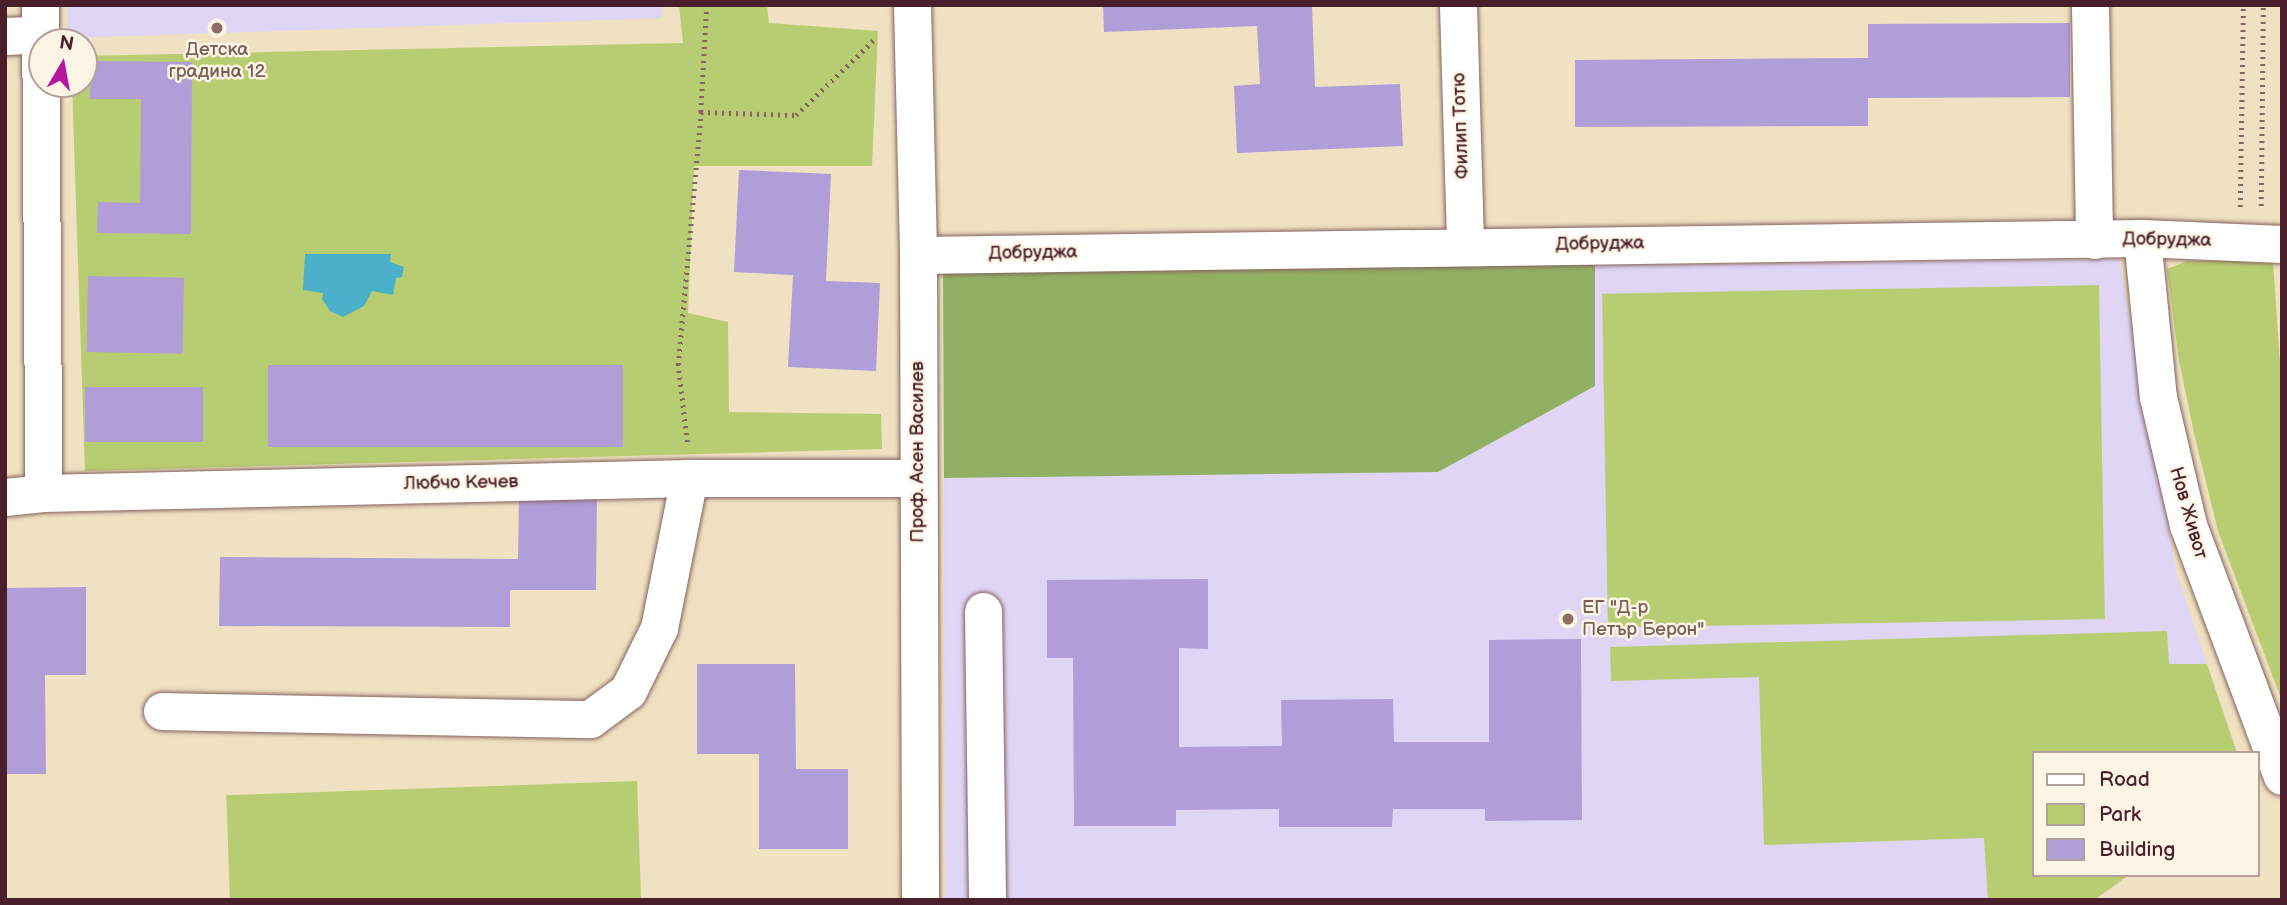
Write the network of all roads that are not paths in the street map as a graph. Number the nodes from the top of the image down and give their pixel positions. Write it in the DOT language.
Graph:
graph roads {
  1 [pos="912,5"];
  2 [pos="1458,5"];
  3 [pos="2090,5"];
  4 [pos="29,25"];
  5 [pos="2141,238"];
  6 [pos="2094,240"];
  7 [pos="2265,243"];
  8 [pos="1465,246"];
  9 [pos="918,255"];
  10 [pos="688,466"];
  11 [pos="917,478"];
  12 [pos="43,493"];
  13 [pos="5,497"];
  14 [pos="983,611"];
  15 [pos="162,711"];
  16 [pos="2282,776"];
  17 [pos="920,900"];
  18 [pos="986,900"];
  1 -- 9 [label="street, Проф. Асен Василев"];
  2 -- 8 [label="street, Филип Тотю"];
  3 -- 6 [label="street"];
  4 -- 12 [label="street"];
  5 -- 6 [label="street, Добруджа"];
  5 -- 7 [label="street, Добруджа"];
  5 -- 16 [label="street, Нов Живот"];
  6 -- 8 [label="street, Добруджа"];
  8 -- 9 [label="street, Добруджа"];
  9 -- 11 [label="street, Проф. Асен Василев"];
  10 -- 11 [label="street, Любчо Кечев"];
  10 -- 12 [label="street, Любчо Кечев"];
  10 -- 15 [label="street"];
  11 -- 17 [label="street, Проф. Асен Василев"];
  12 -- 13 [label="street, Любчо Кечев"];
  14 -- 18 [label="street"];
}
